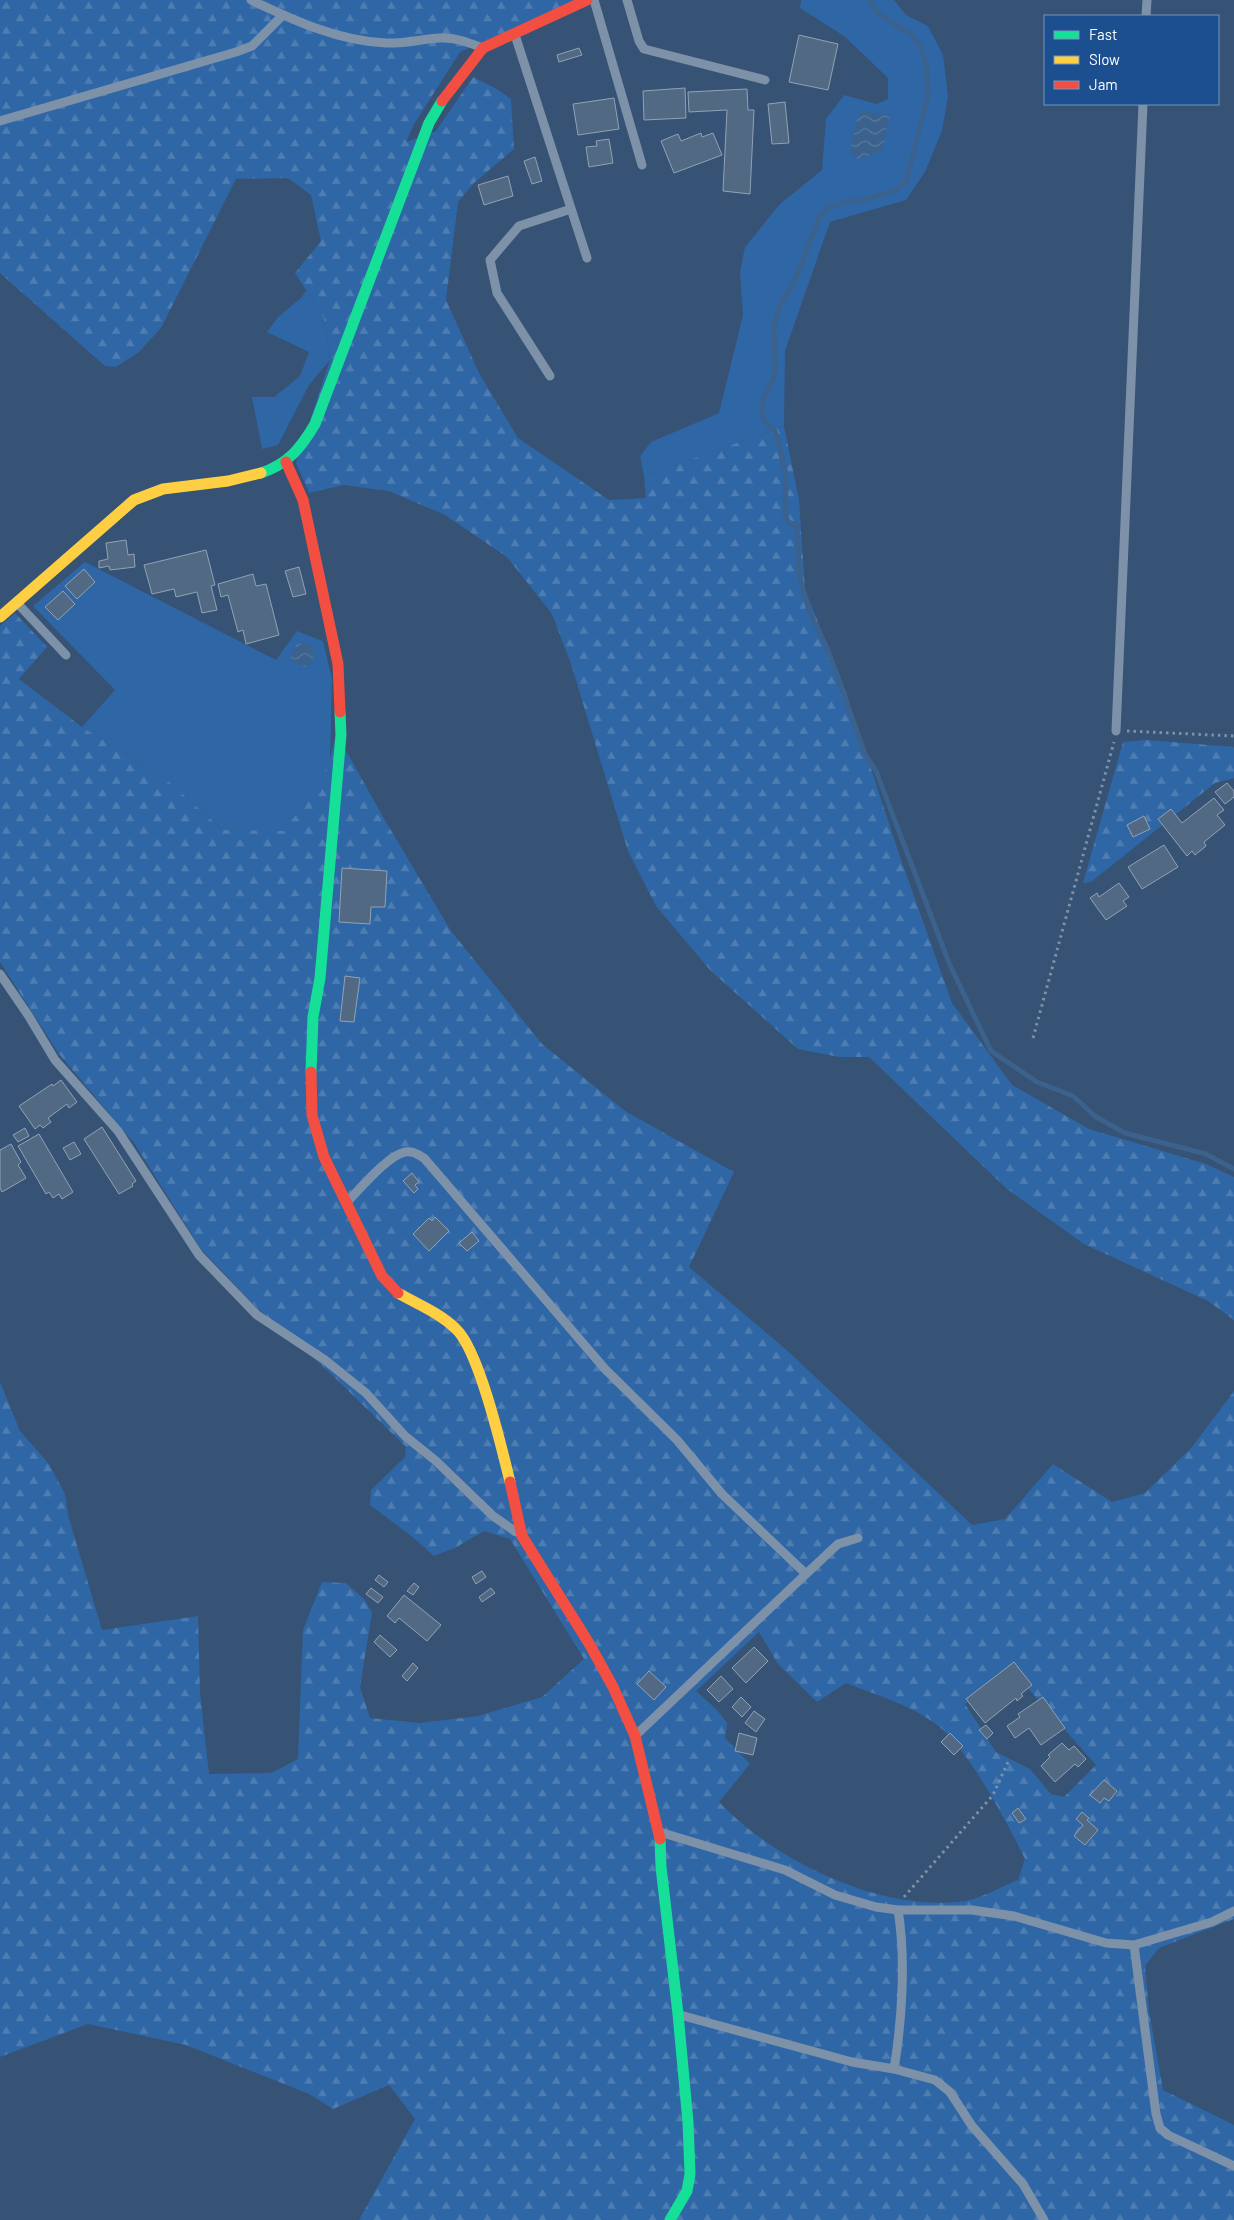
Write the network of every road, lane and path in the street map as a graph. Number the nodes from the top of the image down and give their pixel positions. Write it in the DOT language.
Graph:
graph roads {
  1 [pos="251,0"];
  2 [pos="587,0"];
  3 [pos="594,0"];
  4 [pos="627,0"];
  5 [pos="1147,0"];
  6 [pos="283,15"];
  7 [pos="1146,15"];
  8 [pos="514,33"];
  9 [pos="483,48"];
  10 [pos="765,80"];
  11 [pos="1143,105"];
  12 [pos="0,121"];
  13 [pos="642,165"];
  14 [pos="571,209"];
  15 [pos="587,258"];
  16 [pos="550,376"];
  17 [pos="286,462"];
  18 [pos="17,603"];
  19 [pos="0,618"];
  20 [pos="66,655"];
  21 [pos="1116,731"];
  22 [pos="1234,736"];
  23 [pos="0,974"];
  24 [pos="1033,1038"];
  25 [pos="345,1204"];
  26 [pos="522,1536"];
  27 [pos="858,1538"];
  28 [pos="806,1574"];
  29 [pos="635,1736"];
  30 [pos="1008,1762"];
  31 [pos="660,1832"];
  32 [pos="896,1910"];
  33 [pos="1234,1912"];
  34 [pos="1134,1945"];
  35 [pos="678,2014"];
  36 [pos="894,2069"];
  37 [pos="1234,2166"];
  38 [pos="670,2220"];
  39 [pos="1044,2220"];
  1 -- 6 [label="lane"];
  2 -- 8 [label="street"];
  3 -- 13 [label="lane"];
  4 -- 10 [label="lane"];
  5 -- 7 [label="lane"];
  6 -- 9 [label="lane"];
  6 -- 12 [label="lane"];
  8 -- 9 [label="street"];
  8 -- 14 [label="lane"];
  9 -- 17 [label="street"];
  11 -- 21 [label="lane"];
  14 -- 15 [label="lane"];
  14 -- 16 [label="lane"];
  17 -- 18 [label="street"];
  17 -- 25 [label="street"];
  18 -- 19 [label="street"];
  18 -- 20 [label="lane"];
  21 -- 22 [label="path"];
  21 -- 24 [label="path"];
  23 -- 26 [label="lane"];
  25 -- 26 [label="street"];
  25 -- 28 [label="lane"];
  26 -- 29 [label="street"];
  27 -- 28 [label="lane"];
  28 -- 29 [label="lane"];
  29 -- 31 [label="street"];
  30 -- 32 [label="path"];
  31 -- 32 [label="lane"];
  31 -- 35 [label="street"];
  32 -- 34 [label="lane"];
  32 -- 36 [label="lane"];
  33 -- 34 [label="lane"];
  34 -- 37 [label="lane"];
  35 -- 36 [label="lane"];
  35 -- 38 [label="street"];
  36 -- 39 [label="lane"];
}
